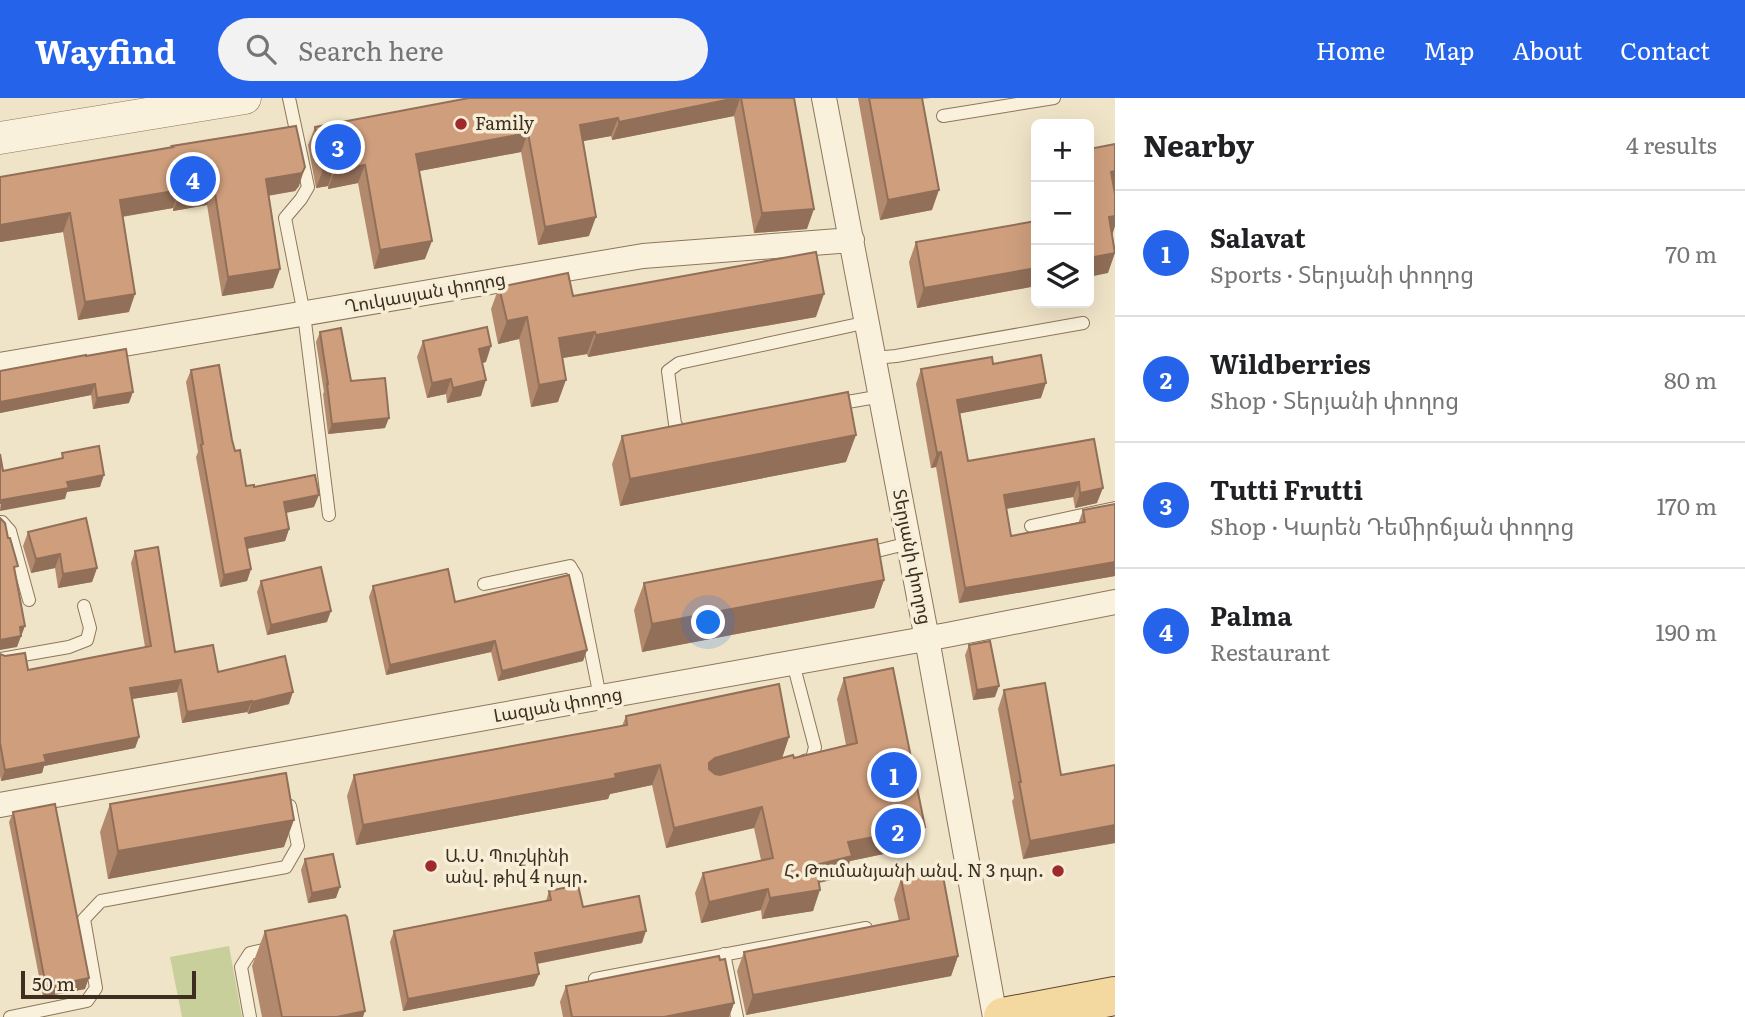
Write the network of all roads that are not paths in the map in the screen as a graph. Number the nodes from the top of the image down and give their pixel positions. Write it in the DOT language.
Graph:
graph roads {
  1 [pos="245,98"];
  2 [pos="289,98"];
  3 [pos="824,98"];
  4 [pos="1054,98"];
  5 [pos="161,105"];
  6 [pos="943,116"];
  7 [pos="0,138"];
  8 [pos="852,240"];
  9 [pos="304,314"];
  10 [pos="868,322"];
  11 [pos="1083,323"];
  12 [pos="874,358"];
  13 [pos="0,365"];
  14 [pos="882,396"];
  15 [pos="828,405"];
  16 [pos="705,430"];
  17 [pos="1115,508"];
  18 [pos="329,515"];
  19 [pos="0,522"];
  20 [pos="1031,526"];
  21 [pos="909,543"];
  22 [pos="857,556"];
  23 [pos="484,584"];
  24 [pos="29,600"];
  25 [pos="1115,602"];
  26 [pos="84,606"];
  27 [pos="927,639"];
  28 [pos="0,659"];
  29 [pos="793,663"];
  30 [pos="600,697"];
  31 [pos="787,766"];
  32 [pos="288,794"];
  33 [pos="0,805"];
  34 [pos="869,927"];
  35 [pos="284,946"];
  36 [pos="724,954"];
  37 [pos="595,979"];
  38 [pos="1115,996"];
  39 [pos="10,1017"];
  40 [pos="250,1017"];
  41 [pos="737,1017"];
  42 [pos="995,1017"];
  43 [pos="1003,1017"];
  1 -- 5 [label="street"];
  2 -- 9 [label="lane"];
  3 -- 8 [label="street, Տերյանի փողոց"];
  4 -- 6 [label="lane"];
  5 -- 7 [label="street"];
  8 -- 9 [label="street, Ղուկասյան փողոց"];
  8 -- 10 [label="street, Տերյանի փողոց"];
  9 -- 13 [label="street, Ղուկասյան փողոց"];
  9 -- 18 [label="lane"];
  10 -- 12 [label="street, Տերյանի փողոց"];
  10 -- 16 [label="lane"];
  11 -- 12 [label="lane"];
  12 -- 14 [label="street, Տերյանի փողոց"];
  14 -- 15 [label="lane"];
  14 -- 21 [label="street, Տերյանի փողոց"];
  17 -- 20 [label="lane"];
  19 -- 24 [label="lane"];
  21 -- 22 [label="lane"];
  21 -- 27 [label="street, Տերյանի փողոց"];
  23 -- 30 [label="lane"];
  25 -- 27 [label="street, Լազյան փողոց"];
  26 -- 28 [label="lane"];
  27 -- 29 [label="street, Լազյան փողոց"];
  27 -- 42 [label="street, Տերյանի փողոց"];
  29 -- 30 [label="street, Լազյան փողոց"];
  29 -- 31 [label="lane"];
  30 -- 33 [label="street, Լազյան փողոց"];
  32 -- 39 [label="lane"];
  34 -- 36 [label="lane"];
  35 -- 40 [label="lane"];
  36 -- 37 [label="lane"];
  36 -- 41 [label="lane"];
  38 -- 43 [label="main road"];
}
